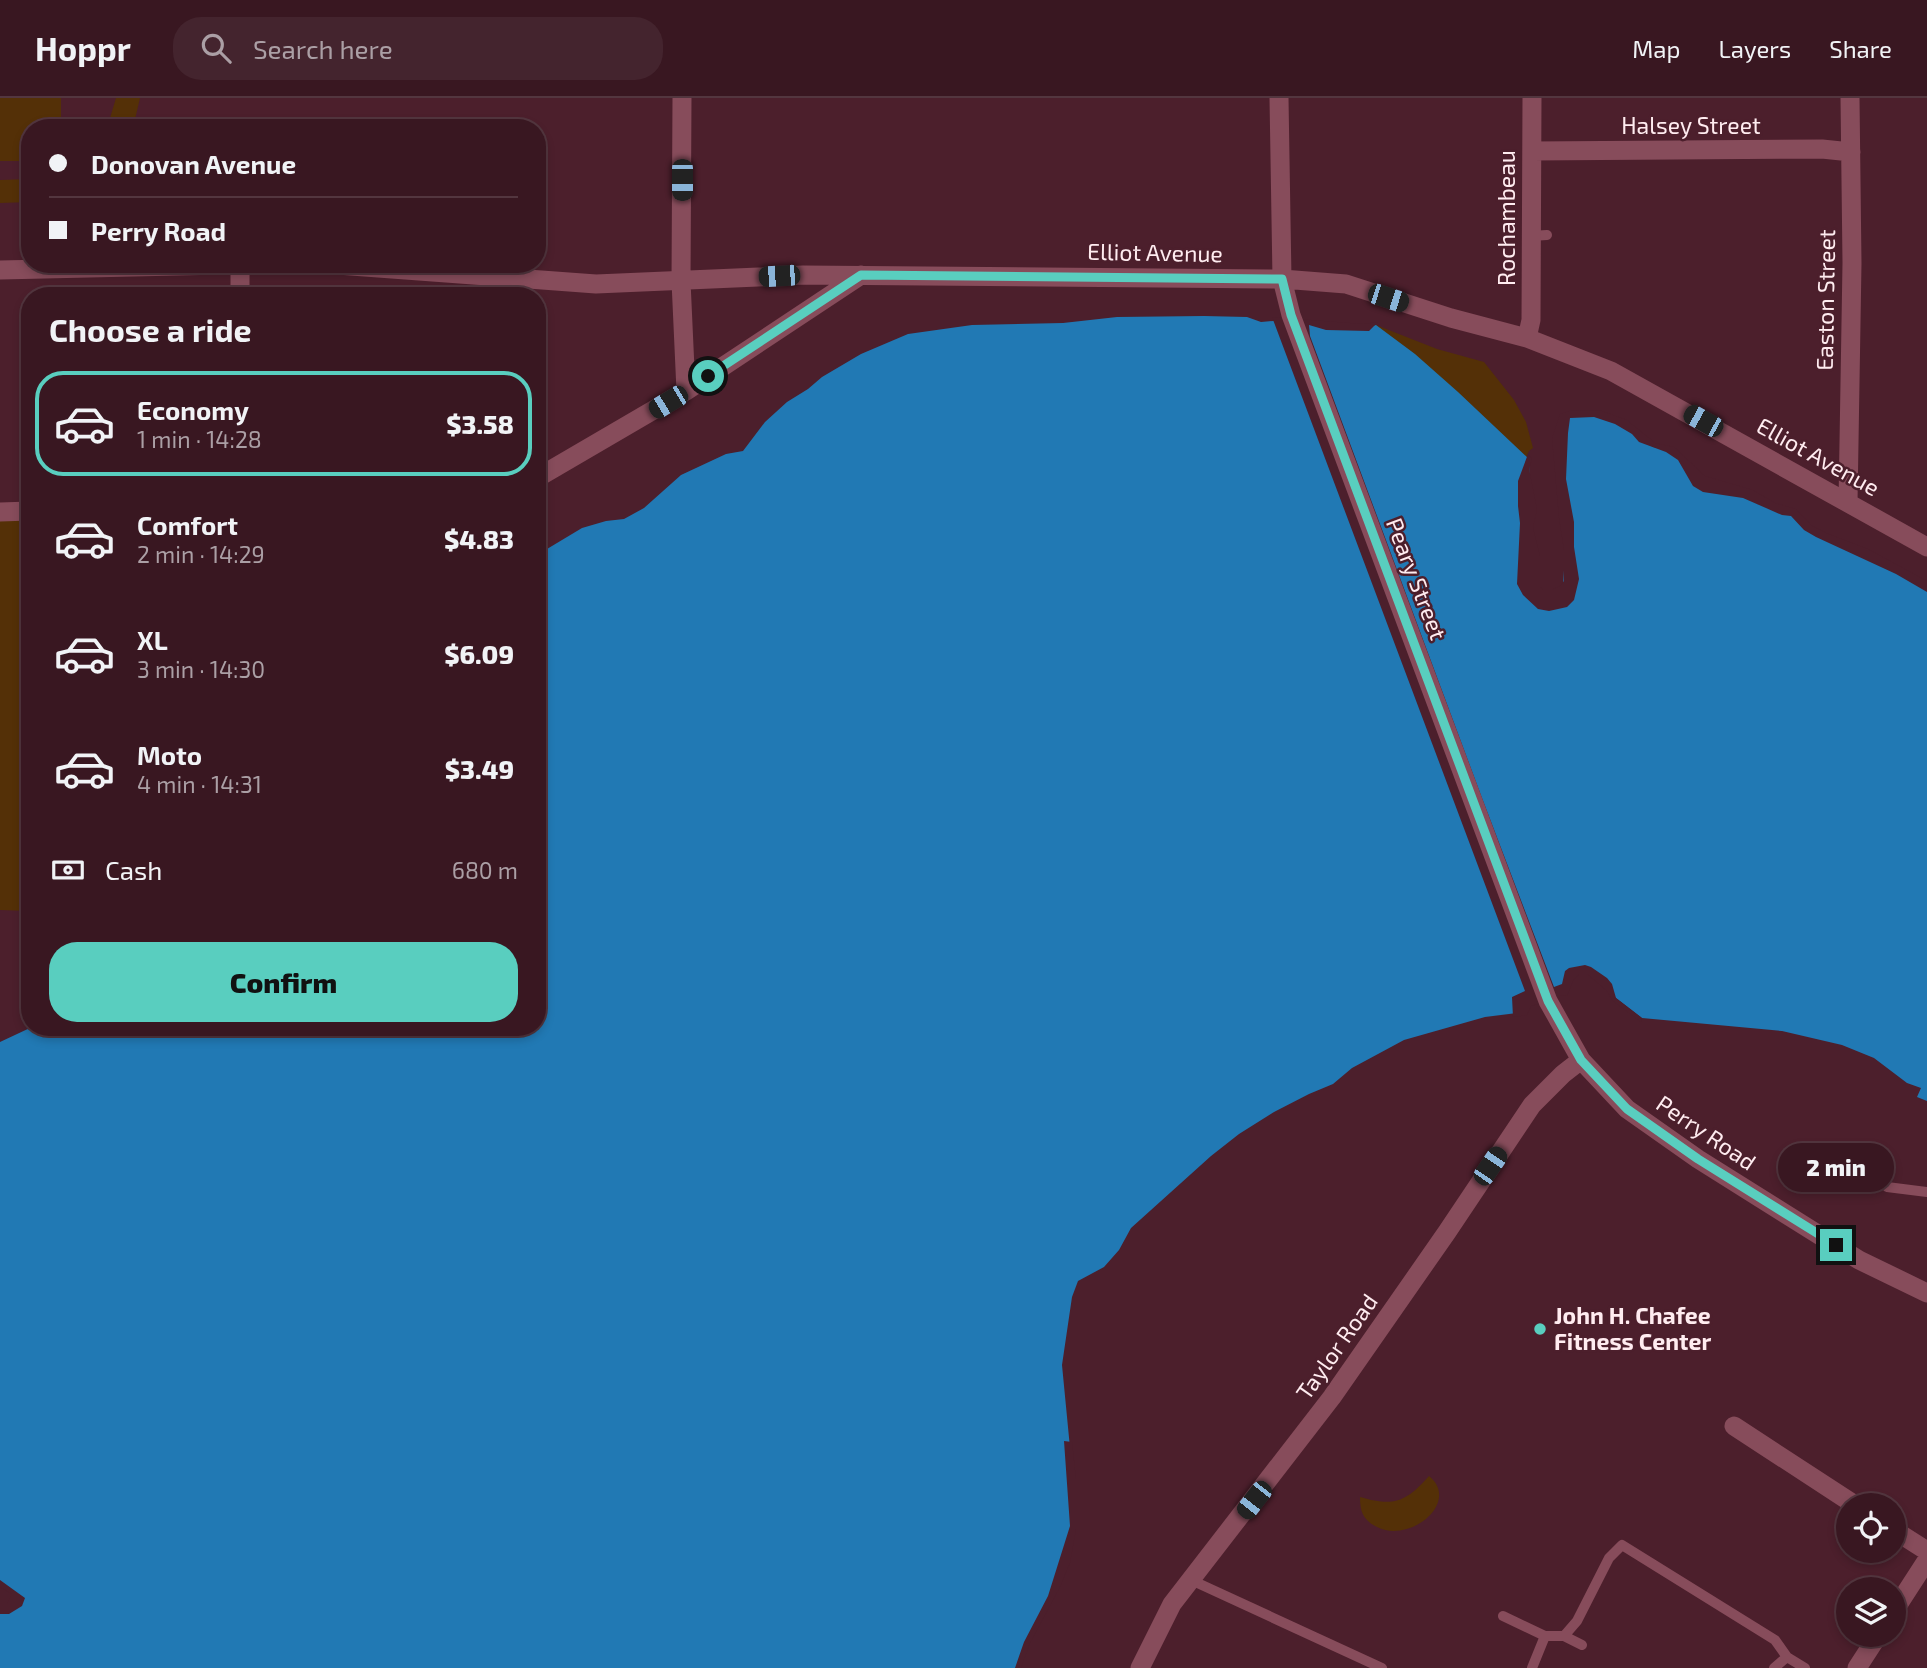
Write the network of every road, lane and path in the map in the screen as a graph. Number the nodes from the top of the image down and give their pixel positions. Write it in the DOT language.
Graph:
graph roads {
  1 [pos="682,98"];
  2 [pos="1279,98"];
  3 [pos="1532,98"];
  4 [pos="1850,98"];
  5 [pos="1532,151"];
  6 [pos="1851,152"];
  7 [pos="0,270"];
  8 [pos="21,270"];
  9 [pos="446,273"];
  10 [pos="861,275"];
  11 [pos="1282,279"];
  12 [pos="681,281"];
  13 [pos="1527,338"];
  14 [pos="686,391"];
  15 [pos="546,473"];
  16 [pos="1848,502"];
  17 [pos="21,511"];
  18 [pos="0,512"];
  19 [pos="1927,547"];
  20 [pos="1581,1060"];
  21 [pos="1887,1187"];
  22 [pos="1927,1192"];
  23 [pos="1927,1293"];
  24 [pos="1734,1426"];
  25 [pos="1837,1493"];
  26 [pos="1906,1538"];
  27 [pos="1927,1551"];
  28 [pos="1927,1560"];
  29 [pos="1191,1580"];
  30 [pos="1906,1592"];
  31 [pos="1503,1616"];
  32 [pos="1545,1636"];
  33 [pos="1564,1636"];
  34 [pos="1583,1645"];
  35 [pos="1871,1647"];
  36 [pos="1787,1657"];
  37 [pos="1140,1668"];
  38 [pos="1382,1668"];
  39 [pos="1532,1668"];
  40 [pos="1774,1668"];
  41 [pos="1805,1668"];
  42 [pos="1857,1668"];
  1 -- 12 [label="street"];
  2 -- 11 [label="street, Peary Street"];
  3 -- 5 [label="street, Rochambeau"];
  4 -- 6 [label="street, Easton Street"];
  5 -- 6 [label="street, Halsey Street"];
  5 -- 13 [label="street, Rochambeau"];
  6 -- 16 [label="street, Easton Street"];
  7 -- 8 [label="street"];
  9 -- 12 [label="street, Elliot Avenue"];
  10 -- 11 [label="street, Elliot Avenue"];
  10 -- 12 [label="street, Elliot Avenue"];
  10 -- 14 [label="street"];
  11 -- 13 [label="street, Elliot Avenue"];
  11 -- 20 [label="street, Peary Street"];
  12 -- 14 [label="street"];
  13 -- 16 [label="street, Elliot Avenue"];
  14 -- 15 [label="street"];
  16 -- 19 [label="street, Elliot Avenue"];
  17 -- 18 [label="street"];
  20 -- 23 [label="street, Perry Road"];
  20 -- 29 [label="street, Taylor Road"];
  21 -- 22 [label="lane"];
  24 -- 25 [label="street"];
  26 -- 27 [label="street"];
  28 -- 30 [label="street"];
  29 -- 37 [label="street, Taylor Road"];
  29 -- 38 [label="lane"];
  31 -- 32 [label="lane"];
  32 -- 33 [label="lane"];
  32 -- 39 [label="lane"];
  33 -- 34 [label="lane"];
  33 -- 36 [label="lane"];
  35 -- 42 [label="street"];
  36 -- 40 [label="lane"];
  36 -- 41 [label="lane"];
}
